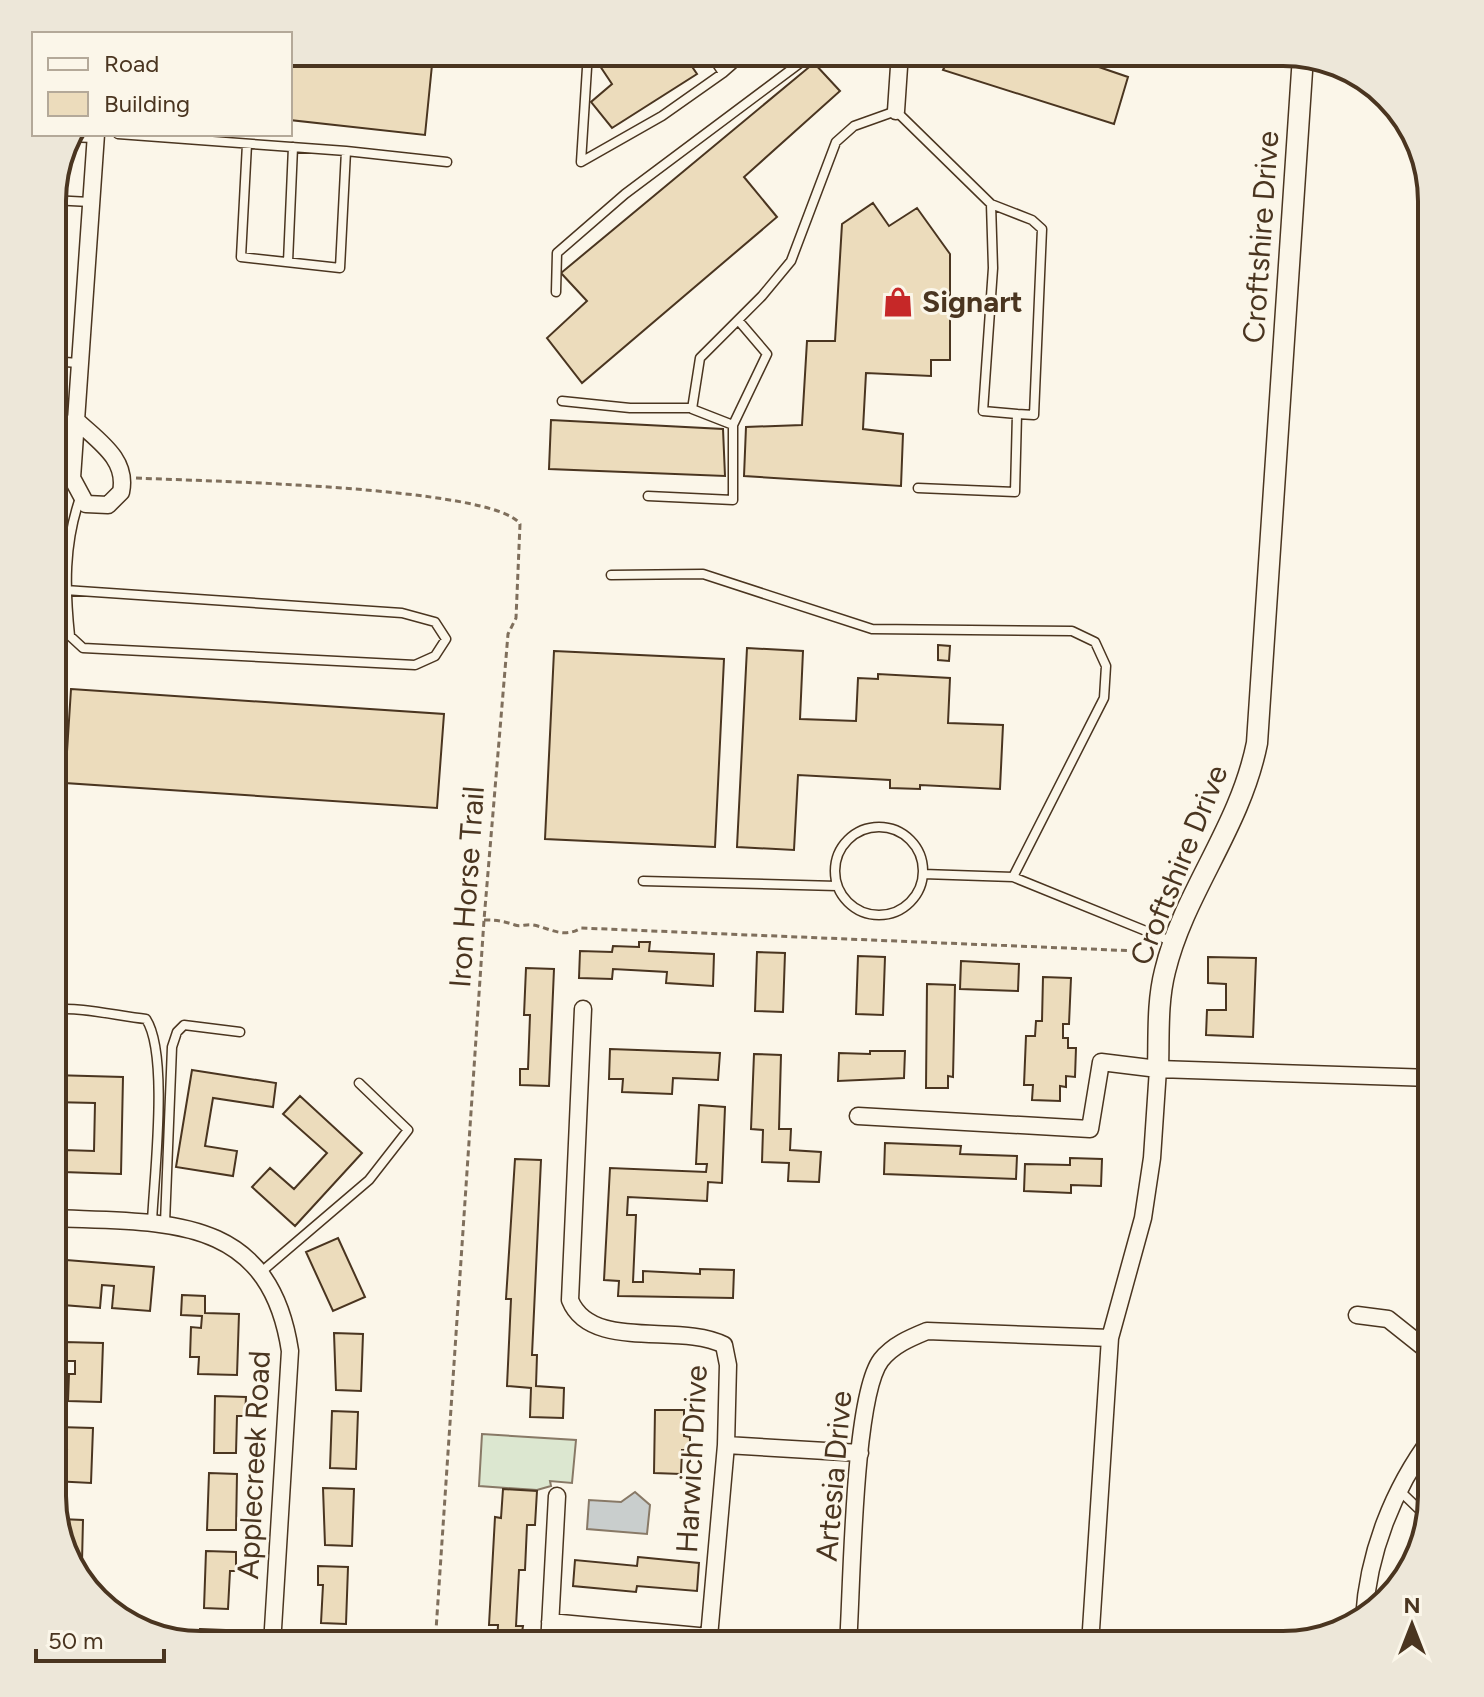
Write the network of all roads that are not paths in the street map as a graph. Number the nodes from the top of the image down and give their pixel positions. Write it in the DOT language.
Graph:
graph roads {
  1 [pos="587,66"];
  2 [pos="718,66"];
  3 [pos="731,66"];
  4 [pos="796,66"];
  5 [pos="899,66"];
  6 [pos="1302,68"];
  7 [pos="723,73"];
  8 [pos="896,111"];
  9 [pos="95,136"];
  10 [pos="144,136"];
  11 [pos="247,144"];
  12 [pos="293,147"];
  13 [pos="346,151"];
  14 [pos="447,162"];
  15 [pos="66,201"];
  16 [pos="90,202"];
  17 [pos="991,204"];
  18 [pos="288,262"];
  19 [pos="556,292"];
  20 [pos="738,320"];
  21 [pos="66,362"];
  22 [pos="78,363"];
  23 [pos="562,401"];
  24 [pos="692,408"];
  25 [pos="1017,414"];
  26 [pos="66,420"];
  27 [pos="76,420"];
  28 [pos="733,425"];
  29 [pos="72,478"];
  30 [pos="66,482"];
  31 [pos="918,488"];
  32 [pos="648,496"];
  33 [pos="80,498"];
  34 [pos="66,571"];
  35 [pos="611,575"];
  36 [pos="66,590"];
  37 [pos="66,599"];
  38 [pos="923,874"];
  39 [pos="1013,877"];
  40 [pos="643,881"];
  41 [pos="837,886"];
  42 [pos="1174,942"];
  43 [pos="66,1008"];
  44 [pos="583,1009"];
  45 [pos="240,1032"];
  46 [pos="1158,1069"];
  47 [pos="1418,1078"];
  48 [pos="359,1083"];
  49 [pos="858,1116"];
  50 [pos="66,1219"];
  51 [pos="158,1223"];
  52 [pos="260,1273"];
  53 [pos="1357,1315"];
  54 [pos="1110,1338"];
  55 [pos="1418,1343"];
  56 [pos="726,1445"];
  57 [pos="860,1453"];
  58 [pos="1418,1461"];
  59 [pos="1400,1491"];
  60 [pos="557,1496"];
  61 [pos="1417,1508"];
  62 [pos="1366,1602"];
  63 [pos="550,1622"];
  64 [pos="273,1631"];
  65 [pos="550,1631"];
  66 [pos="645,1631"];
  67 [pos="710,1631"];
  68 [pos="849,1631"];
  69 [pos="1091,1631"];
  1 -- 7 [label="lane"];
  2 -- 7 [label="lane"];
  3 -- 7 [label="lane"];
  4 -- 19 [label="lane"];
  5 -- 8 [label="street"];
  6 -- 42 [label="street, Croftshire Drive"];
  8 -- 17 [label="lane"];
  8 -- 20 [label="lane"];
  9 -- 16 [label="street"];
  10 -- 11 [label="lane"];
  11 -- 12 [label="lane"];
  11 -- 18 [label="lane"];
  12 -- 13 [label="lane"];
  12 -- 18 [label="lane"];
  13 -- 14 [label="lane"];
  13 -- 18 [label="lane"];
  15 -- 16 [label="lane"];
  16 -- 22 [label="street"];
  17 -- 25 [label="lane"];
  17 -- 25 [label="lane"];
  20 -- 24 [label="lane"];
  20 -- 28 [label="lane"];
  21 -- 22 [label="lane"];
  22 -- 27 [label="street"];
  23 -- 24 [label="lane"];
  24 -- 28 [label="lane"];
  25 -- 31 [label="lane"];
  26 -- 27 [label="lane"];
  27 -- 29 [label="street"];
  27 -- 33 [label="street"];
  28 -- 32 [label="lane"];
  29 -- 30 [label="lane"];
  29 -- 33 [label="street"];
  33 -- 34 [label="lane"];
  35 -- 39 [label="lane"];
  36 -- 37 [label="lane"];
  38 -- 39 [label="lane"];
  38 -- 41 [label="lane"];
  38 -- 41 [label="lane"];
  39 -- 42 [label="lane"];
  40 -- 41 [label="lane"];
  42 -- 46 [label="street, Croftshire Drive"];
  43 -- 51 [label="lane"];
  44 -- 56 [label="street, Harwich Drive"];
  45 -- 51 [label="lane"];
  46 -- 47 [label="street"];
  46 -- 49 [label="street"];
  46 -- 54 [label="street, Croftshire Drive"];
  48 -- 52 [label="lane"];
  50 -- 51 [label="street, Applecreek Road"];
  51 -- 52 [label="street, Applecreek Road"];
  52 -- 64 [label="street, Applecreek Road"];
  53 -- 55 [label="street"];
  54 -- 57 [label="street, Artesia Drive"];
  54 -- 69 [label="street, Croftshire Drive"];
  56 -- 57 [label="street"];
  56 -- 67 [label="street, Harwich Drive"];
  57 -- 68 [label="street, Artesia Drive"];
  58 -- 59 [label="street"];
  59 -- 61 [label="lane"];
  59 -- 62 [label="street"];
  60 -- 63 [label="street"];
  63 -- 65 [label="street"];
  63 -- 66 [label="street, Harwich Drive"];
}
